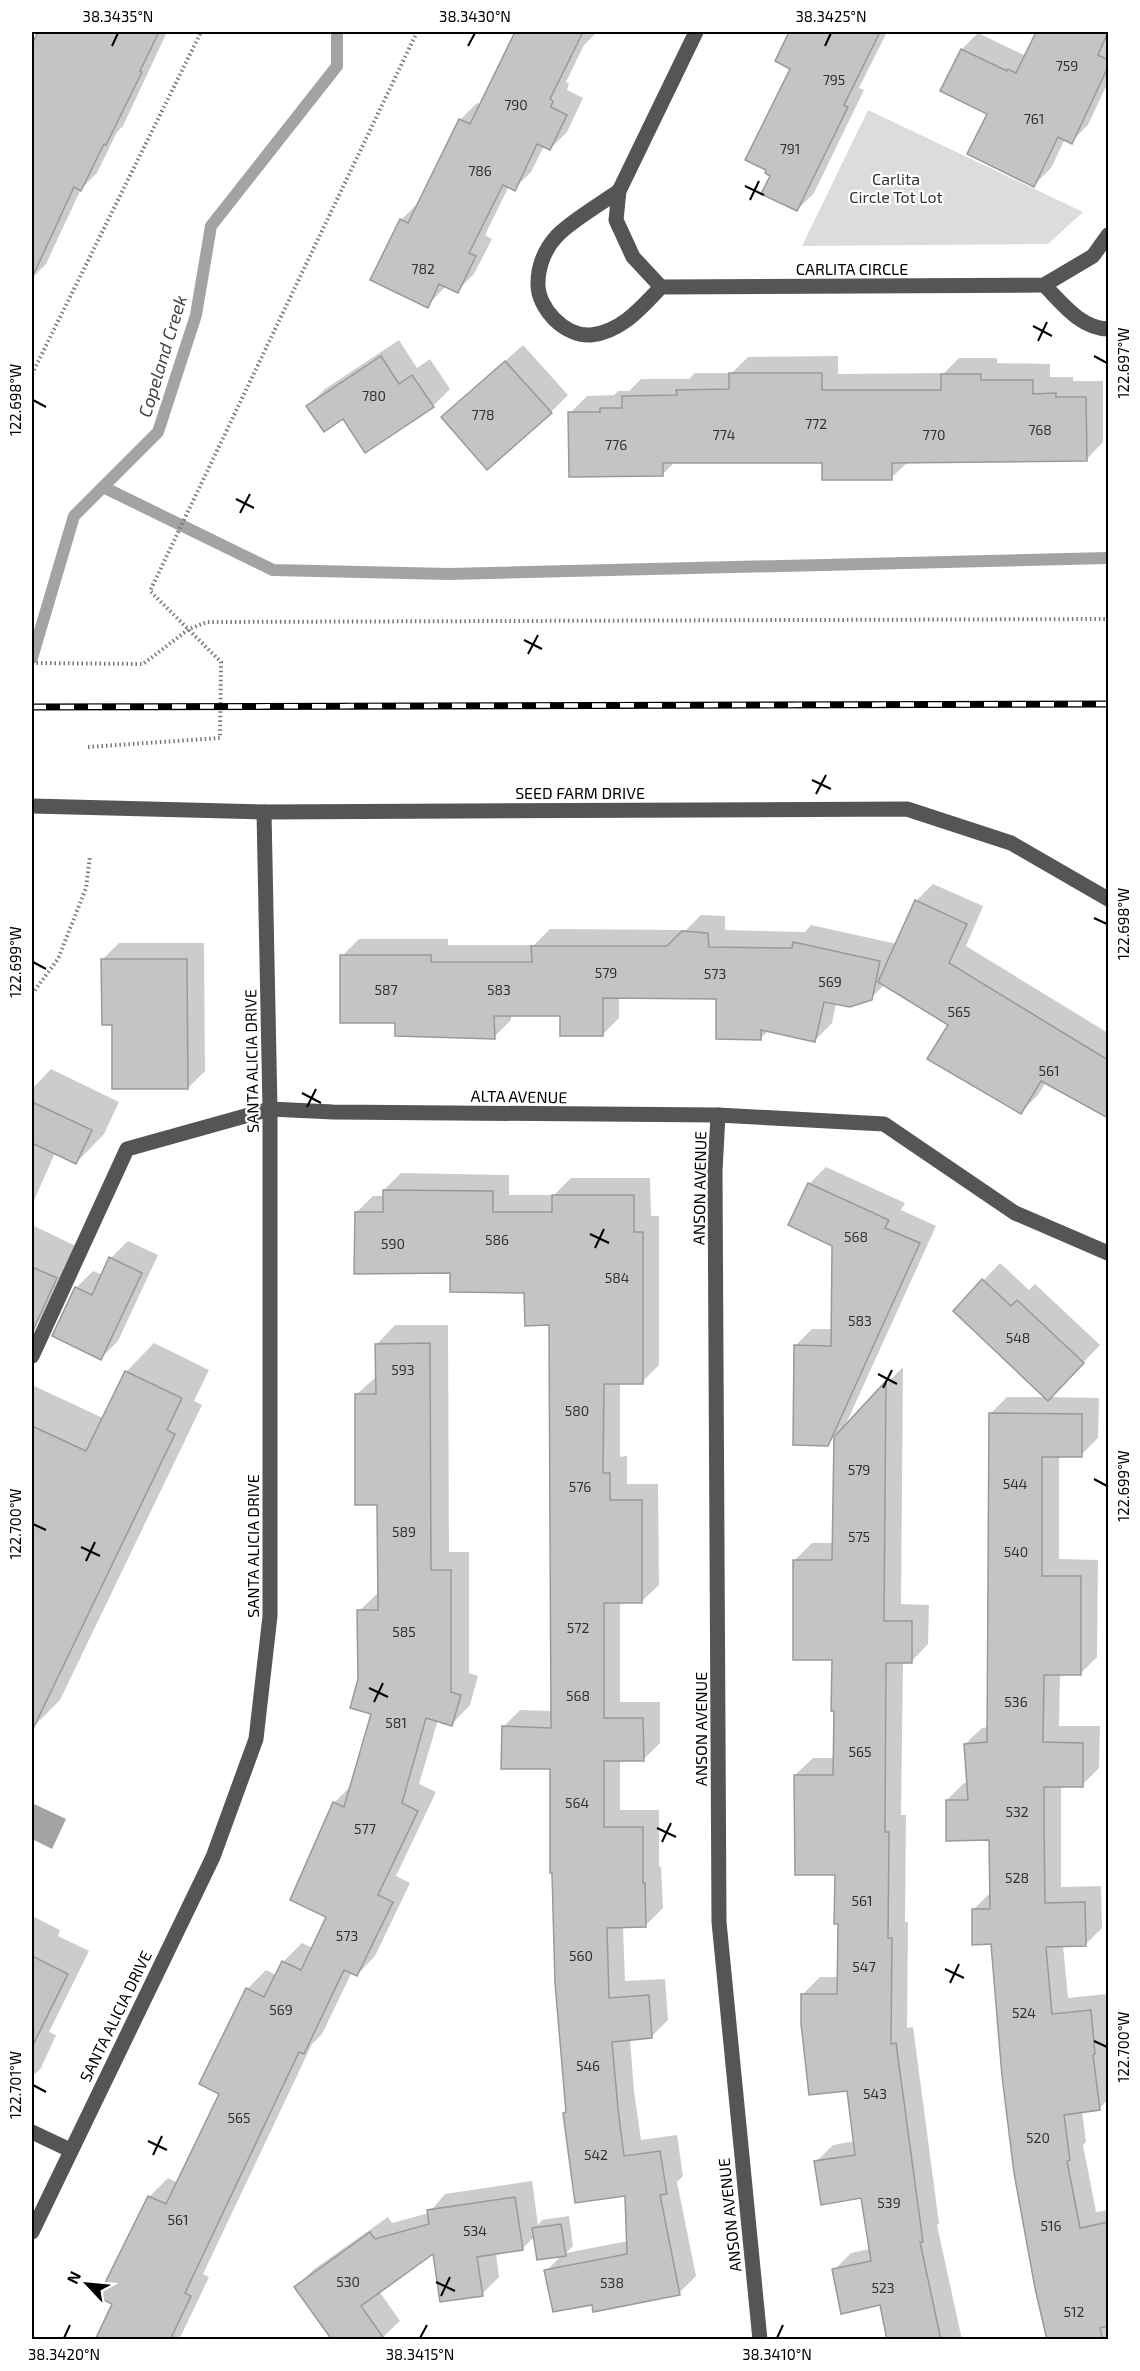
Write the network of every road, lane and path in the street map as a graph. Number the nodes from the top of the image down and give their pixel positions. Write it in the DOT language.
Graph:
graph roads {
  1 [pos="201,32"];
  2 [pos="417,32"];
  3 [pos="696,32"];
  4 [pos="619,191"];
  5 [pos="1108,235"];
  6 [pos="1044,285"];
  7 [pos="661,287"];
  8 [pos="1108,328"];
  9 [pos="32,374"];
  10 [pos="1108,619"];
  11 [pos="189,629"];
  12 [pos="32,663"];
  13 [pos="88,747"];
  14 [pos="32,806"];
  15 [pos="264,812"];
  16 [pos="90,856"];
  17 [pos="1108,899"];
  18 [pos="32,994"];
  19 [pos="270,1109"];
  20 [pos="718,1115"];
  21 [pos="1108,1253"];
  22 [pos="32,1356"];
  23 [pos="32,2132"];
  24 [pos="69,2150"];
  25 [pos="32,2232"];
  26 [pos="755,2338"];
  1 -- 9 [label="path"];
  2 -- 11 [label="path"];
  3 -- 4 [label="street"];
  4 -- 7 [label="street"];
  4 -- 7 [label="street"];
  5 -- 6 [label="street"];
  6 -- 7 [label="street, CARLITA CIRCLE"];
  6 -- 8 [label="street"];
  10 -- 11 [label="path"];
  11 -- 12 [label="path"];
  11 -- 13 [label="path"];
  14 -- 15 [label="street, SEED FARM DRIVE"];
  15 -- 17 [label="street, SEED FARM DRIVE"];
  15 -- 19 [label="street, SANTA ALICIA DRIVE"];
  16 -- 18 [label="path"];
  19 -- 20 [label="street, ALTA AVENUE"];
  19 -- 22 [label="street, ALTA AVENUE"];
  19 -- 24 [label="street, SANTA ALICIA DRIVE"];
  20 -- 21 [label="street, ALTA AVENUE"];
  20 -- 26 [label="street, ANSON AVENUE"];
  23 -- 24 [label="street"];
  24 -- 25 [label="street, SANTA ALICIA DRIVE"];
}
